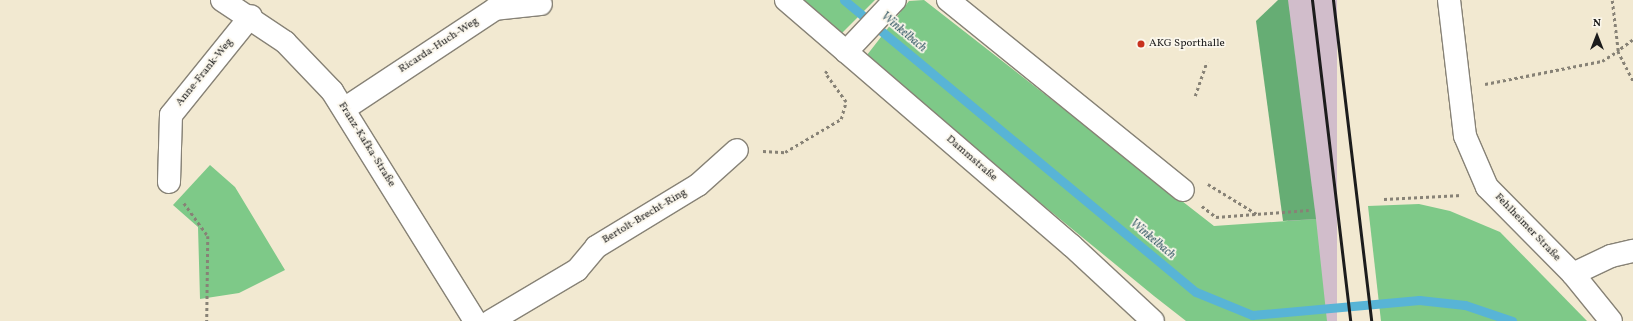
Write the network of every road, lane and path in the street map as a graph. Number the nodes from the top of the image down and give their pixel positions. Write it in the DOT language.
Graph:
graph roads {
  1 [pos="222,0"];
  2 [pos="786,0"];
  3 [pos="948,0"];
  4 [pos="1449,0"];
  5 [pos="1612,0"];
  6 [pos="541,4"];
  7 [pos="890,5"];
  8 [pos="251,16"];
  9 [pos="1633,40"];
  10 [pos="851,47"];
  11 [pos="1618,51"];
  12 [pos="1207,62"];
  13 [pos="1633,81"];
  14 [pos="1458,89"];
  15 [pos="1194,96"];
  16 [pos="344,109"];
  17 [pos="737,150"];
  18 [pos="169,182"];
  19 [pos="1192,185"];
  20 [pos="1487,187"];
  21 [pos="1384,199"];
  22 [pos="1309,210"];
  23 [pos="1257,214"];
  24 [pos="1633,251"];
  25 [pos="1573,274"];
  26 [pos="207,321"];
  27 [pos="475,321"];
  28 [pos="492,321"];
  29 [pos="1153,321"];
  30 [pos="1611,321"];
  1 -- 8 [label="street, Franz-Kafka-Straße"];
  2 -- 10 [label="street, Dammstraße"];
  3 -- 19 [label="street"];
  4 -- 14 [label="street, Fehlheimer Straße"];
  5 -- 11 [label="path"];
  6 -- 16 [label="street, Ricarda-Huch-Weg"];
  7 -- 10 [label="street"];
  8 -- 16 [label="street, Franz-Kafka-Straße"];
  8 -- 18 [label="street, Anne-Frank-Weg"];
  9 -- 11 [label="path"];
  10 -- 17 [label="path"];
  10 -- 29 [label="street, Dammstraße"];
  11 -- 13 [label="path"];
  11 -- 14 [label="path"];
  12 -- 15 [label="path"];
  14 -- 20 [label="street, Fehlheimer Straße"];
  16 -- 27 [label="street, Franz-Kafka-Straße"];
  17 -- 28 [label="street, Bertolt-Brecht-Ring"];
  18 -- 26 [label="path"];
  19 -- 23 [label="path"];
  19 -- 23 [label="path"];
  20 -- 21 [label="path"];
  20 -- 25 [label="street, Fehlheimer Straße"];
  22 -- 23 [label="path"];
  24 -- 25 [label="street"];
  25 -- 30 [label="street, Fehlheimer Straße"];
}
